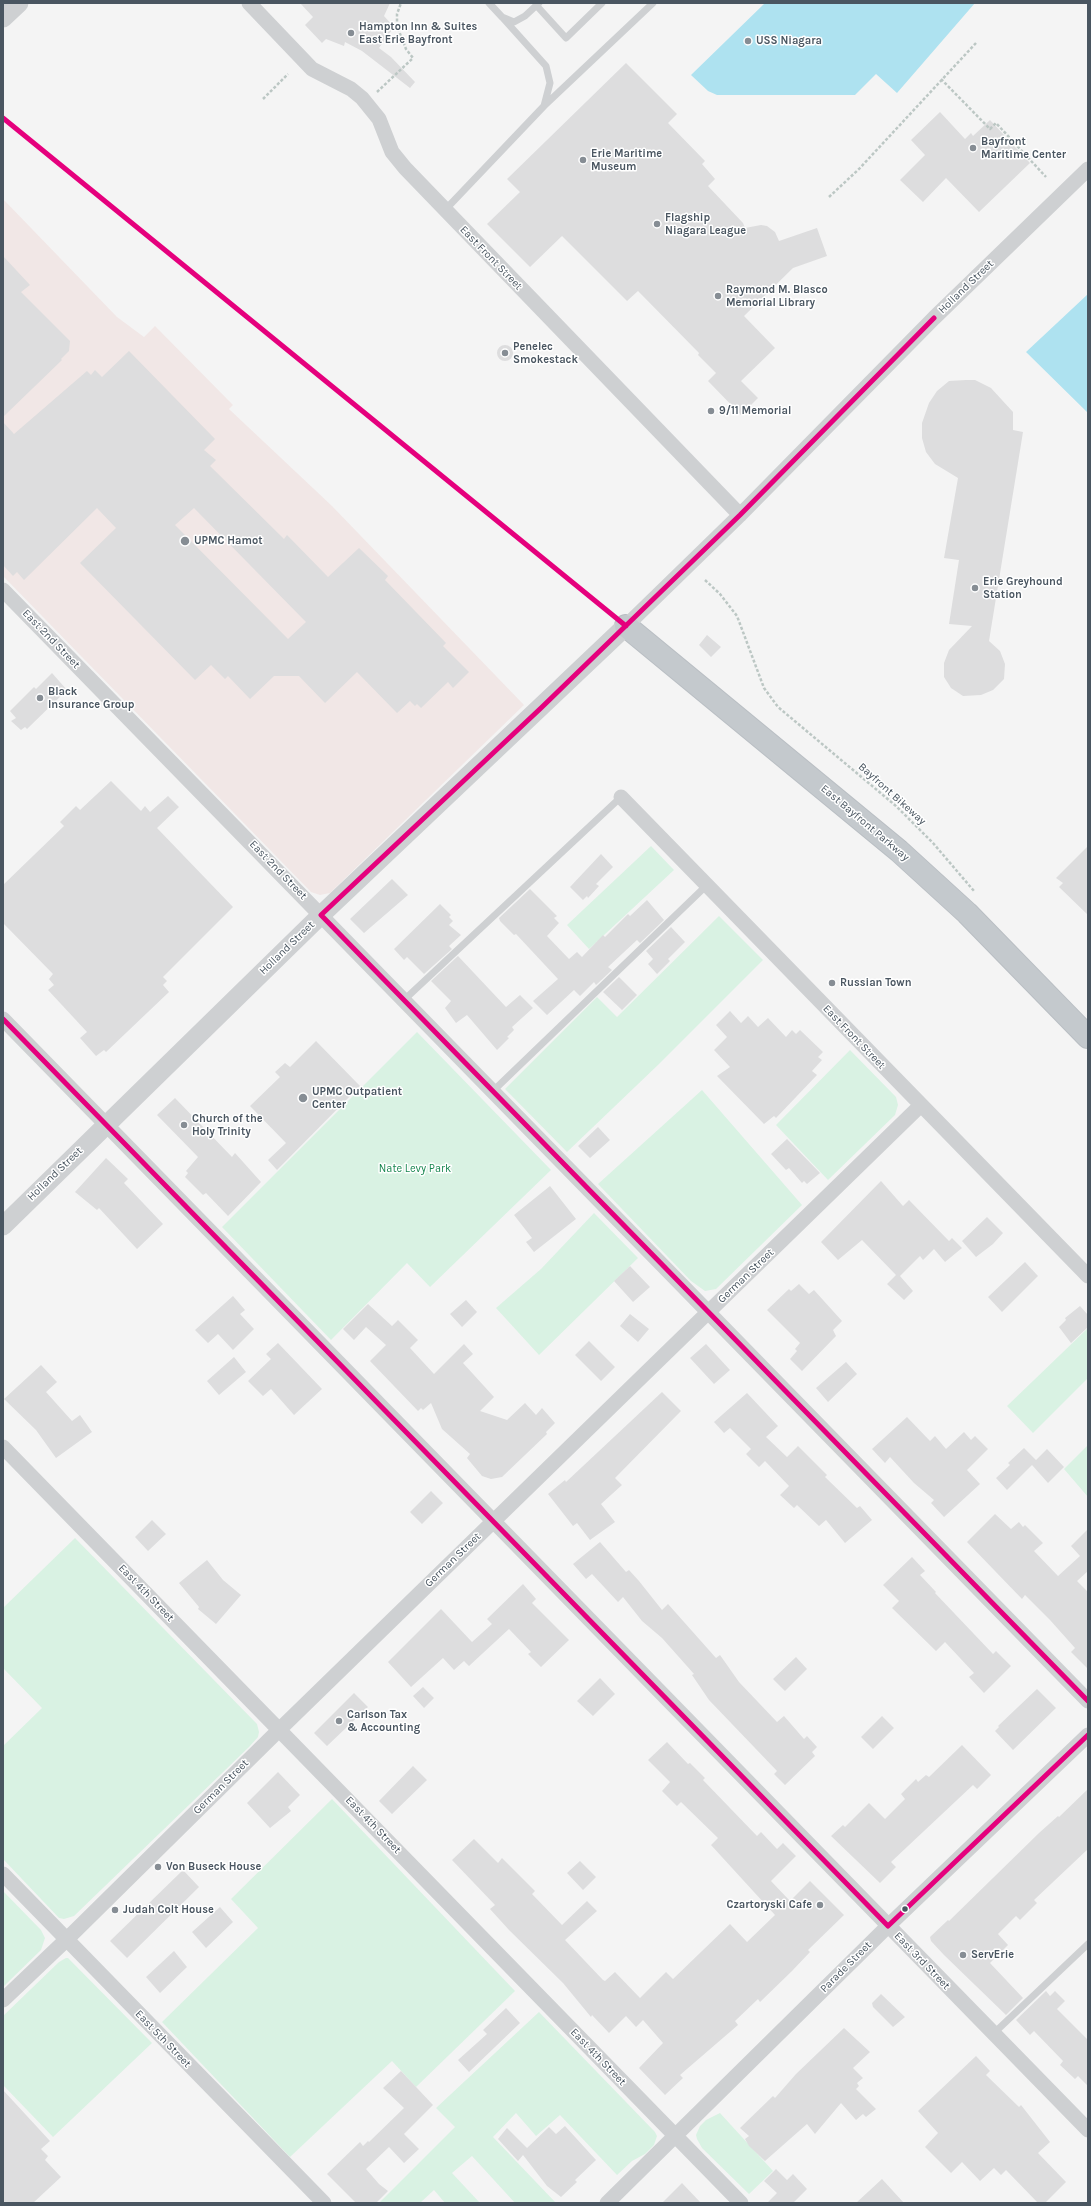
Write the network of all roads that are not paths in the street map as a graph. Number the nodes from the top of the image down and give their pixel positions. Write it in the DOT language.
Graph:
graph roads {
  1 [pos="19,3"];
  2 [pos="249,3"];
  3 [pos="489,3"];
  4 [pos="602,3"];
  5 [pos="653,3"];
  6 [pos="538,4"];
  7 [pos="502,17"];
  8 [pos="3,18"];
  9 [pos="544,106"];
  10 [pos="1088,169"];
  11 [pos="445,210"];
  12 [pos="740,515"];
  13 [pos="3,590"];
  14 [pos="626,626"];
  15 [pos="621,797"];
  16 [pos="706,885"];
  17 [pos="321,915"];
  18 [pos="404,1000"];
  19 [pos="3,1019"];
  20 [pos="1088,1037"];
  21 [pos="493,1091"];
  22 [pos="921,1105"];
  23 [pos="107,1124"];
  24 [pos="3,1226"];
  25 [pos="1088,1276"];
  26 [pos="709,1312"];
  27 [pos="3,1447"];
  28 [pos="494,1521"];
  29 [pos="1088,1701"];
  30 [pos="280,1729"];
  31 [pos="1088,1735"];
  32 [pos="3,1874"];
  33 [pos="888,1926"];
  34 [pos="66,1940"];
  35 [pos="1088,1944"];
  36 [pos="3,2000"];
  37 [pos="993,2034"];
  38 [pos="1088,2130"];
  39 [pos="675,2136"];
  40 [pos="324,2203"];
  41 [pos="607,2203"];
  42 [pos="741,2203"];
  1 -- 8 [label="street"];
  2 -- 11 [label="street, East Front Street"];
  3 -- 7 [label="lane"];
  4 -- 6 [label="lane"];
  5 -- 9 [label="lane"];
  6 -- 7 [label="lane"];
  7 -- 9 [label="lane"];
  9 -- 11 [label="lane"];
  10 -- 12 [label="street, Holland Street"];
  11 -- 12 [label="street, East Front Street"];
  12 -- 14 [label="street, Holland Street"];
  13 -- 17 [label="street, East 2nd Street"];
  14 -- 17 [label="street, Holland Street"];
  14 -- 20 [label="highway, East Bayfront Parkway"];
  15 -- 16 [label="street, East Front Street"];
  15 -- 18 [label="lane"];
  16 -- 21 [label="lane"];
  16 -- 22 [label="street, East Front Street"];
  17 -- 18 [label="street, East 2nd Street"];
  17 -- 23 [label="street, Holland Street"];
  18 -- 21 [label="street, East 2nd Street"];
  19 -- 23 [label="street, East 3rd Street"];
  21 -- 26 [label="street, East 2nd Street"];
  22 -- 25 [label="street, East Front Street"];
  22 -- 26 [label="street, German Street"];
  23 -- 24 [label="street, Holland Street"];
  23 -- 28 [label="street, East 3rd Street"];
  26 -- 28 [label="street, German Street"];
  26 -- 29 [label="street, East 2nd Street"];
  27 -- 30 [label="street, East 4th Street"];
  28 -- 30 [label="street, German Street"];
  28 -- 33 [label="street, East 3rd Street"];
  30 -- 34 [label="street, German Street"];
  30 -- 39 [label="street, East 4th Street"];
  31 -- 33 [label="street, Parade Street"];
  32 -- 34 [label="street, East 5th Street"];
  33 -- 37 [label="street, East 3rd Street"];
  33 -- 39 [label="street, Parade Street"];
  34 -- 36 [label="street, German Street"];
  34 -- 40 [label="street, East 5th Street"];
  35 -- 37 [label="lane"];
  37 -- 38 [label="street, East 3rd Street"];
  39 -- 41 [label="street, Parade Street"];
  39 -- 42 [label="street, East 4th Street"];
}
